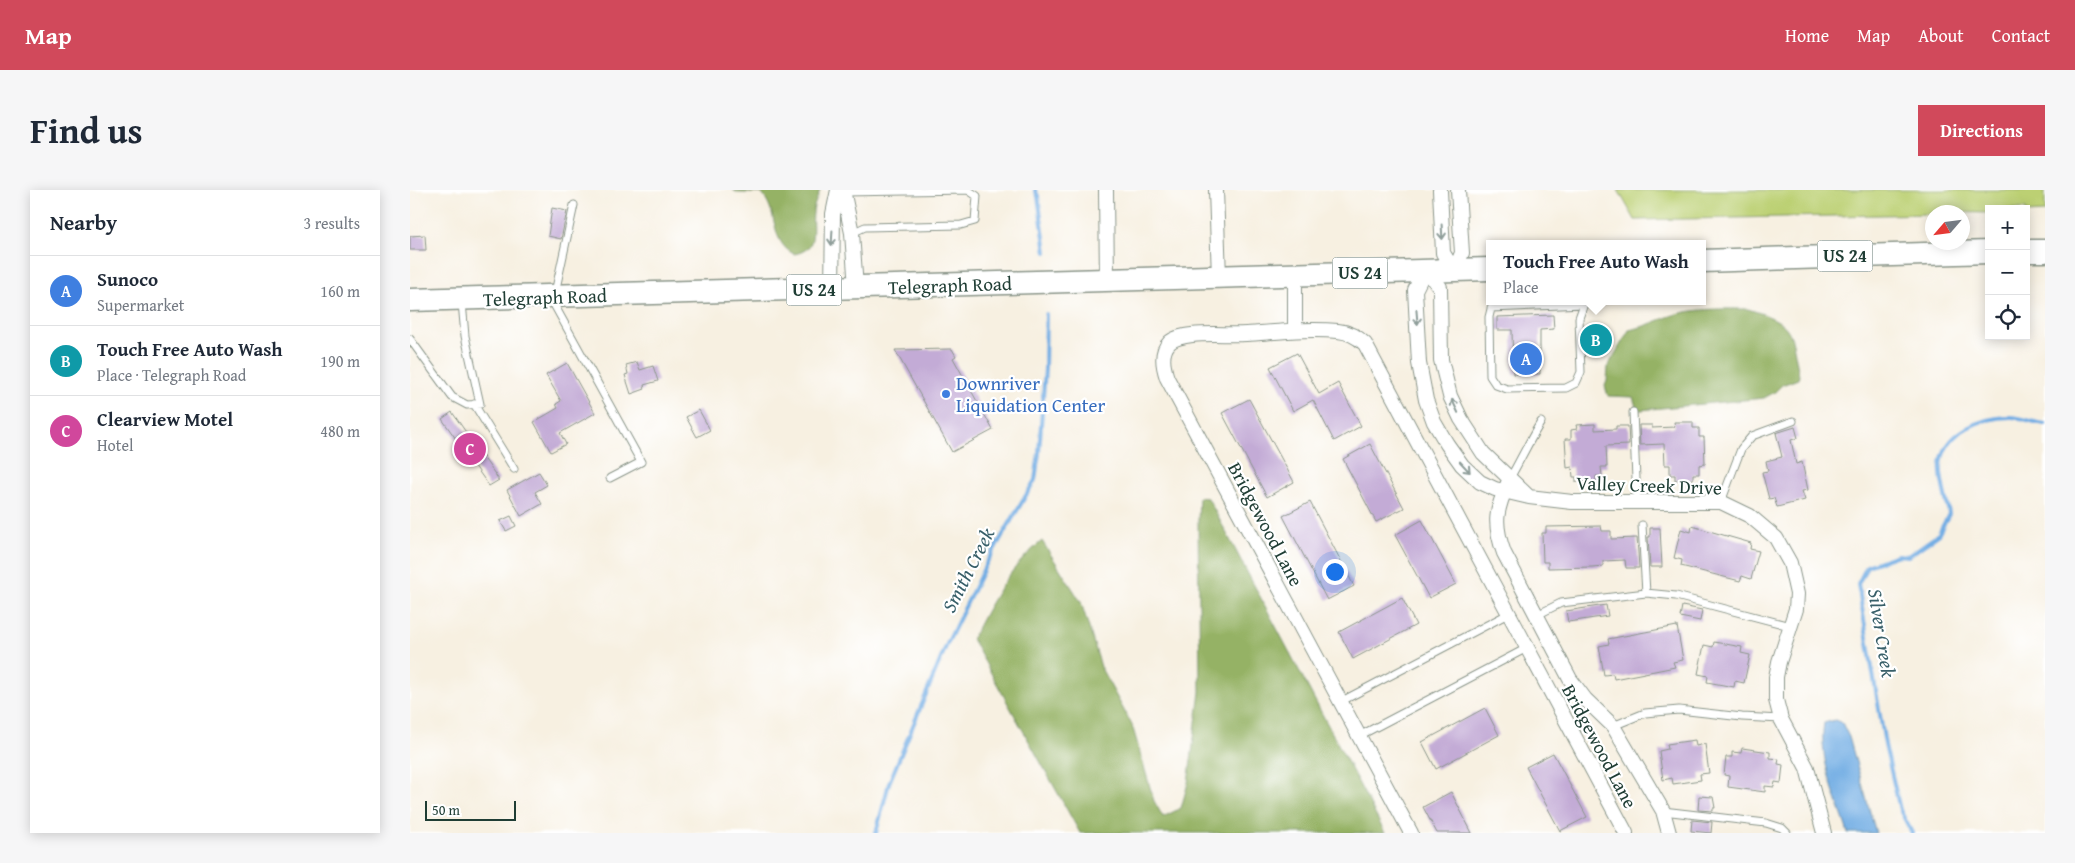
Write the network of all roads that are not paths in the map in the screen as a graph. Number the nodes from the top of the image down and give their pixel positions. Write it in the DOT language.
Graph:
graph roads {
  1 [pos="1106,190"];
  2 [pos="1216,190"];
  3 [pos="1440,190"];
  4 [pos="1458,190"];
  5 [pos="841,191"];
  6 [pos="977,193"];
  7 [pos="574,205"];
  8 [pos="852,233"];
  9 [pos="2030,251"];
  10 [pos="2045,251"];
  11 [pos="1985,252"];
  12 [pos="1706,261"];
  13 [pos="1486,269"];
  14 [pos="1425,270"];
  15 [pos="1454,270"];
  16 [pos="1295,275"];
  17 [pos="1219,277"];
  18 [pos="1107,281"];
  19 [pos="856,288"];
  20 [pos="832,289"];
  21 [pos="552,296"];
  22 [pos="462,299"];
  23 [pos="410,300"];
  24 [pos="1492,305"];
  25 [pos="1584,305"];
  26 [pos="1295,329"];
  27 [pos="410,339"];
  28 [pos="1441,360"];
  29 [pos="1419,363"];
  30 [pos="474,404"];
  31 [pos="1633,412"];
  32 [pos="1793,421"];
  33 [pos="1541,422"];
  34 [pos="514,469"];
  35 [pos="610,478"];
  36 [pos="1507,485"];
  37 [pos="1637,501"];
  38 [pos="1721,502"];
  39 [pos="1642,526"];
  40 [pos="1646,593"];
  41 [pos="1508,614"];
  42 [pos="1537,616"];
  43 [pos="1790,626"];
  44 [pos="1527,648"];
  45 [pos="1340,702"];
  46 [pos="1780,719"];
  47 [pos="1614,726"];
  48 [pos="1359,736"];
  49 [pos="1664,810"];
  50 [pos="1411,833"];
  51 [pos="1626,833"];
  52 [pos="1669,833"];
  53 [pos="1787,833"];
  54 [pos="1824,833"];
  1 -- 18 [label="street"];
  2 -- 17 [label="street"];
  3 -- 15 [label="street, one-way"];
  4 -- 15 [label="street"];
  5 -- 6 [label="lane"];
  5 -- 8 [label="street"];
  5 -- 20 [label="street, one-way"];
  6 -- 8 [label="lane"];
  7 -- 21 [label="lane"];
  8 -- 19 [label="street"];
  9 -- 10 [label="main road"];
  11 -- 12 [label="main road, US 24"];
  13 -- 15 [label="main road, Telegraph Road / US 24"];
  14 -- 15 [label="main road, Telegraph Road / US 24"];
  14 -- 16 [label="main road, Telegraph Road / US 24"];
  14 -- 28 [label="street, Valley Creek Drive"];
  14 -- 29 [label="street, Valley Creek Drive, one-way"];
  16 -- 17 [label="main road, Telegraph Road / US 24"];
  16 -- 26 [label="street"];
  17 -- 18 [label="main road, Telegraph Road / US 24"];
  18 -- 19 [label="main road, Telegraph Road / US 24"];
  19 -- 20 [label="main road, Telegraph Road / US 24"];
  20 -- 21 [label="main road, Telegraph Road / US 24"];
  21 -- 22 [label="main road, Telegraph Road / US 24"];
  21 -- 35 [label="lane"];
  22 -- 23 [label="main road, Telegraph Road / US 24"];
  22 -- 30 [label="lane"];
  24 -- 25 [label="lane"];
  26 -- 41 [label="street, Bridgewood Lane"];
  26 -- 45 [label="street, Bridgewood Lane"];
  27 -- 30 [label="lane"];
  28 -- 29 [label="street"];
  36 -- 28 [label="street, Valley Creek Drive, one-way"];
  29 -- 36 [label="street, Valley Creek Drive, one-way"];
  30 -- 34 [label="lane"];
  31 -- 37 [label="lane"];
  32 -- 38 [label="lane"];
  33 -- 36 [label="lane"];
  36 -- 37 [label="street, Valley Creek Drive"];
  36 -- 42 [label="street"];
  37 -- 38 [label="street, Valley Creek Drive"];
  38 -- 43 [label="street, Valley Creek Drive"];
  39 -- 40 [label="lane"];
  40 -- 42 [label="lane"];
  40 -- 43 [label="lane"];
  41 -- 44 [label="street, Bridgewood Lane"];
  41 -- 45 [label="lane"];
  42 -- 47 [label="street"];
  43 -- 46 [label="street, Valley Creek Drive"];
  44 -- 48 [label="lane"];
  44 -- 51 [label="street, Bridgewood Lane"];
  45 -- 48 [label="street, Bridgewood Lane"];
  46 -- 47 [label="lane"];
  46 -- 54 [label="street, Valley Creek Drive"];
  47 -- 49 [label="street"];
  48 -- 50 [label="street, Bridgewood Lane"];
  49 -- 52 [label="street"];
  49 -- 53 [label="lane"];
}
